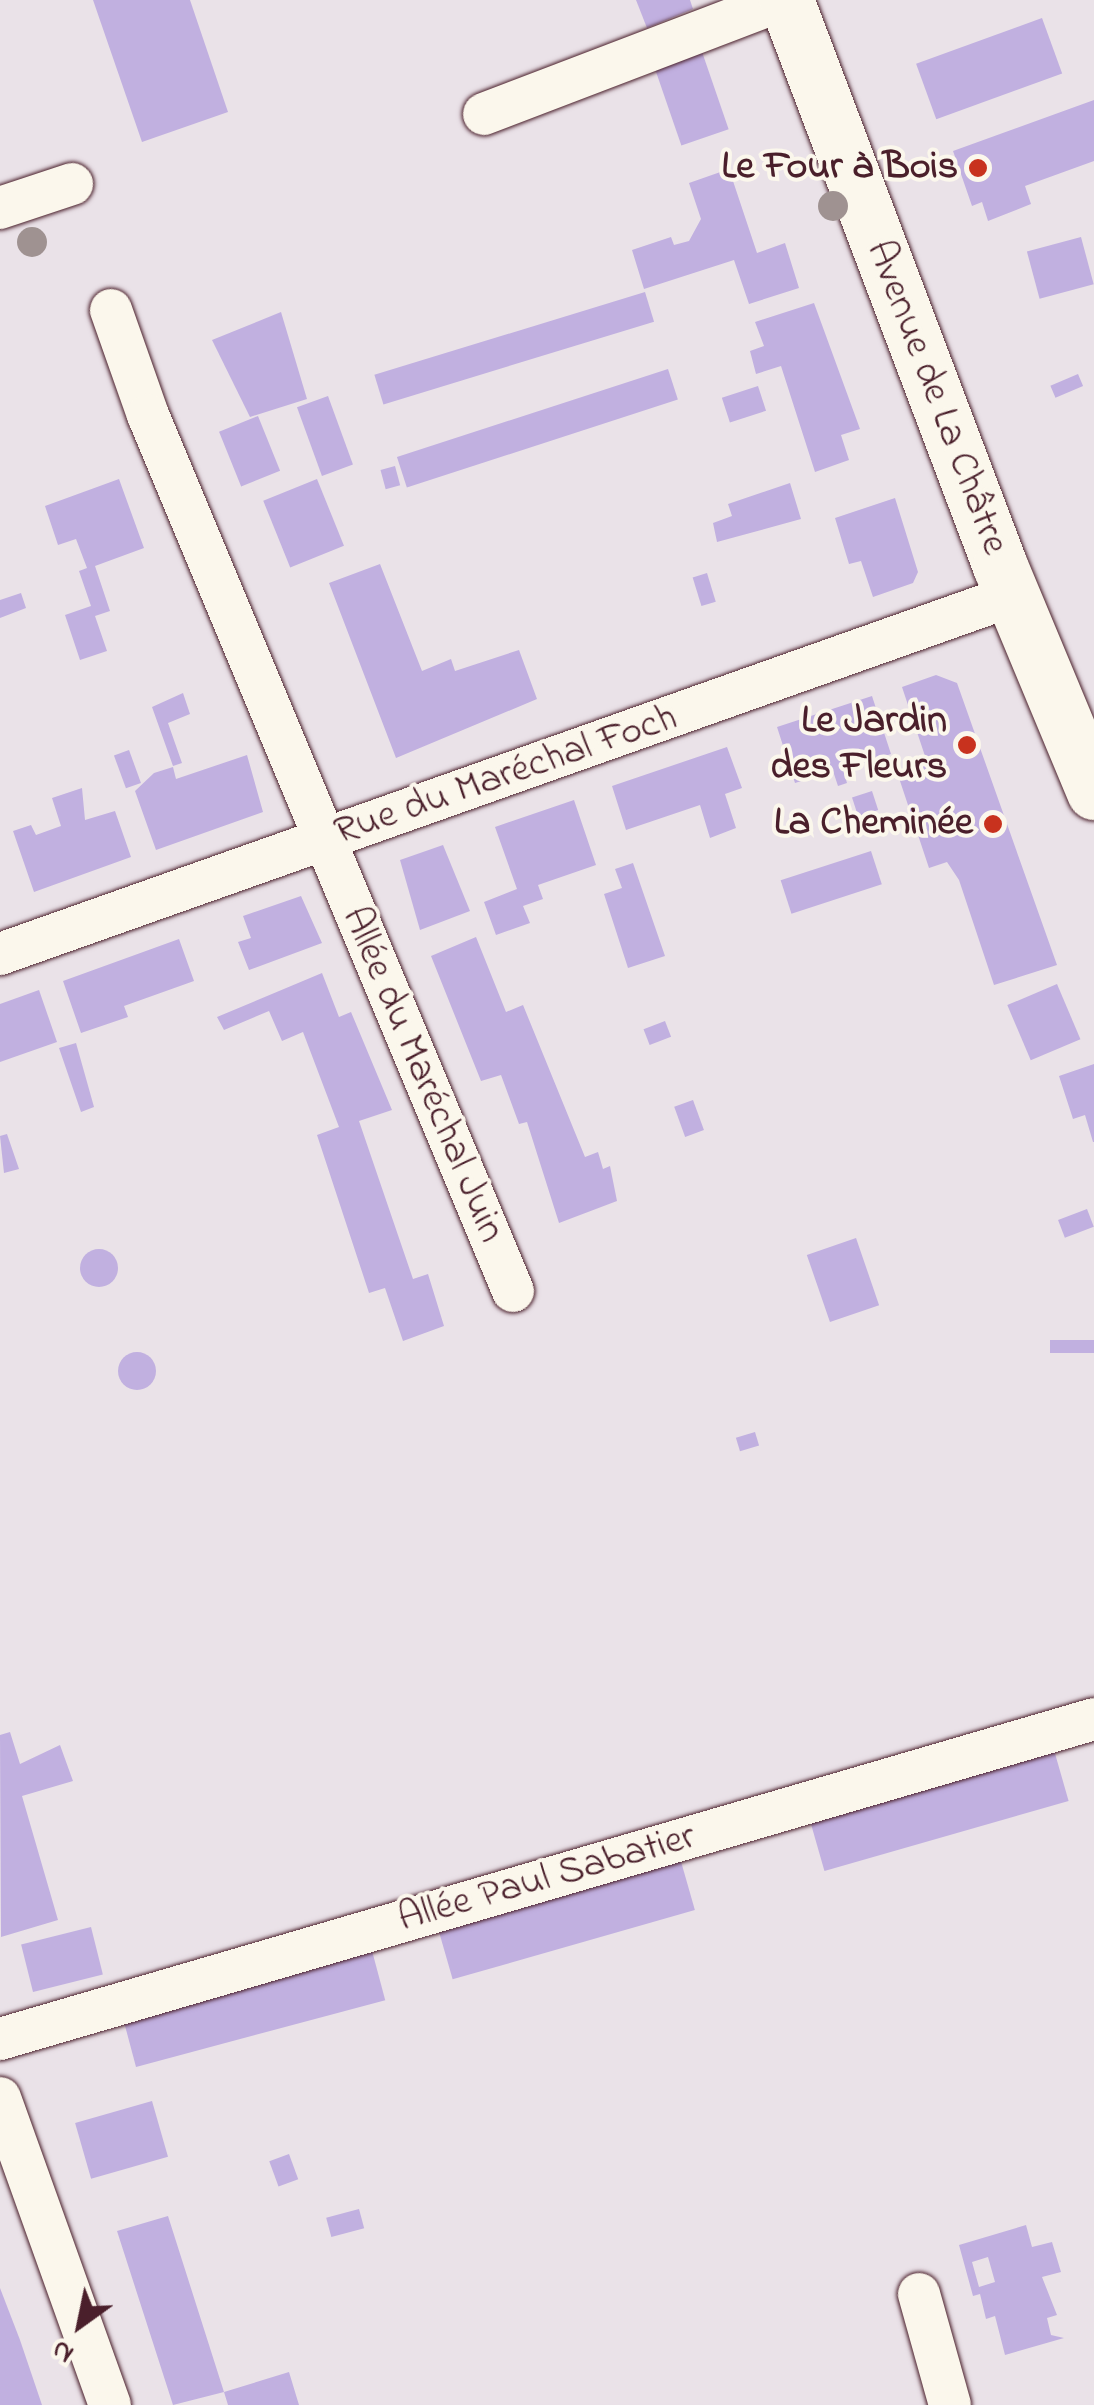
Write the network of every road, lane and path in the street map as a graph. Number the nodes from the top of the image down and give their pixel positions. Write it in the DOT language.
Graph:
graph roads {
  1 [pos="784,0"];
  2 [pos="484,114"];
  3 [pos="72,184"];
  4 [pos="0,208"];
  5 [pos="112,310"];
  6 [pos="1011,596"];
  7 [pos="1094,792"];
  8 [pos="323,840"];
  9 [pos="0,954"];
  10 [pos="513,1291"];
  11 [pos="1094,1720"];
  12 [pos="0,2039"];
  13 [pos="0,2098"];
  14 [pos="919,2294"];
  15 [pos="110,2405"];
  16 [pos="950,2405"];
  1 -- 2 [label="street"];
  1 -- 6 [label="main road, Avenue de La Châtre"];
  3 -- 4 [label="street"];
  5 -- 8 [label="street, Allée du Maréchal Juin"];
  6 -- 7 [label="main road, Avenue de La Châtre"];
  6 -- 8 [label="street, Rue du Maréchal Foch"];
  8 -- 9 [label="street, Rue du Maréchal Foch"];
  8 -- 10 [label="street, Allée du Maréchal Juin"];
  11 -- 12 [label="street, Allée Paul Sabatier"];
  13 -- 15 [label="street"];
  14 -- 16 [label="street"];
}
